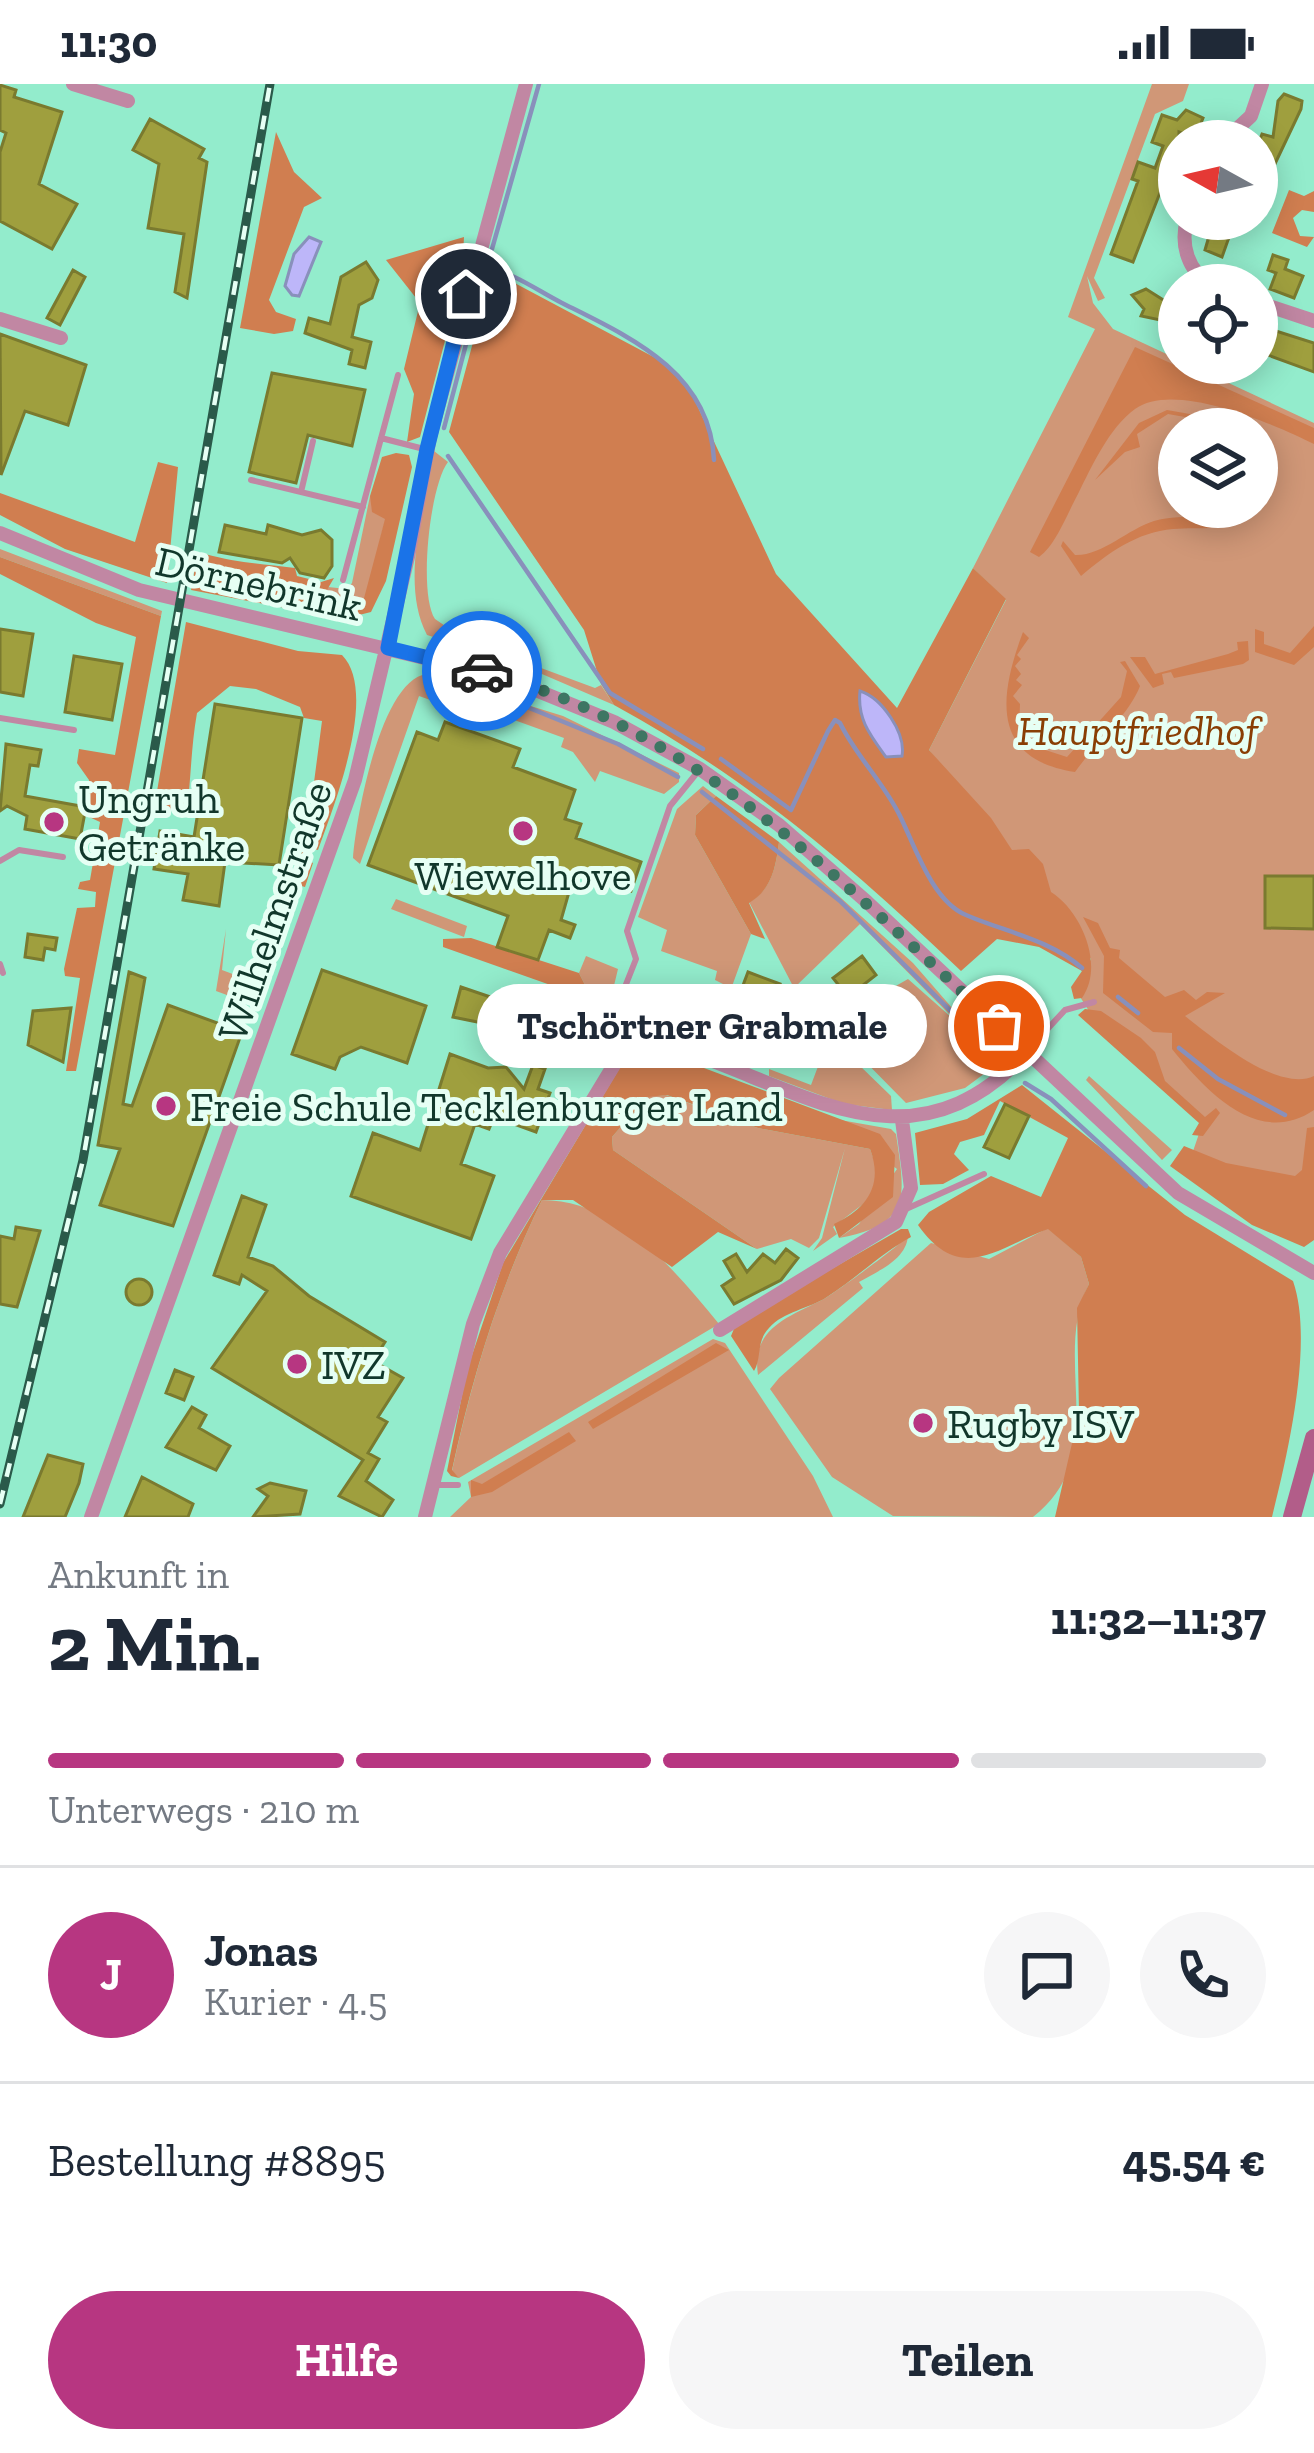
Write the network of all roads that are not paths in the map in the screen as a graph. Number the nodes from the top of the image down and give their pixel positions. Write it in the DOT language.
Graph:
graph roads {
  1 [pos="73,84"];
  2 [pos="526,84"];
  3 [pos="1262,84"];
  4 [pos="128,101"];
  5 [pos="1247,120"];
  6 [pos="1278,309"];
  7 [pos="0,319"];
  8 [pos="1314,321"];
  9 [pos="62,338"];
  10 [pos="398,375"];
  11 [pos="381,438"];
  12 [pos="313,441"];
  13 [pos="427,449"];
  14 [pos="250,480"];
  15 [pos="301,492"];
  16 [pos="363,506"];
  17 [pos="0,533"];
  18 [pos="343,580"];
  19 [pos="388,648"];
  20 [pos="0,718"];
  21 [pos="74,730"];
  22 [pos="700,769"];
  23 [pos="62,857"];
  24 [pos="0,862"];
  25 [pos="1094,1002"];
  26 [pos="614,1017"];
  27 [pos="1027,1052"];
  28 [pos="902,1120"];
  29 [pos="985,1174"];
  30 [pos="905,1209"];
  31 [pos="1314,1273"];
  32 [pos="720,1330"];
  33 [pos="1314,1438"];
  34 [pos="431,1485"];
  35 [pos="458,1485"];
  36 [pos="91,1517"];
  37 [pos="424,1517"];
  38 [pos="1292,1517"];
  1 -- 4 [label="street"];
  2 -- 13 [label="street, Wilhelmstraße"];
  3 -- 5 [label="street"];
  6 -- 8 [label="street"];
  7 -- 9 [label="street"];
  10 -- 11 [label="lane"];
  11 -- 13 [label="lane"];
  11 -- 16 [label="lane"];
  12 -- 15 [label="lane"];
  13 -- 19 [label="street, Wilhelmstraße"];
  14 -- 15 [label="lane"];
  15 -- 16 [label="lane"];
  16 -- 18 [label="lane"];
  17 -- 19 [label="street, Dörnebrink"];
  19 -- 22 [label="street, Dörnebrink"];
  19 -- 36 [label="street, Wilhelmstraße"];
  20 -- 21 [label="lane"];
  22 -- 26 [label="lane"];
  22 -- 27 [label="street, Dörnebrink"];
  23 -- 24 [label="lane"];
  25 -- 27 [label="lane"];
  27 -- 28 [label="street"];
  27 -- 31 [label="street, Dörnebrink"];
  28 -- 30 [label="street"];
  28 -- 34 [label="street"];
  29 -- 30 [label="lane"];
  30 -- 32 [label="street"];
  33 -- 38 [label="main road"];
  34 -- 35 [label="lane"];
  34 -- 37 [label="street"];
}
